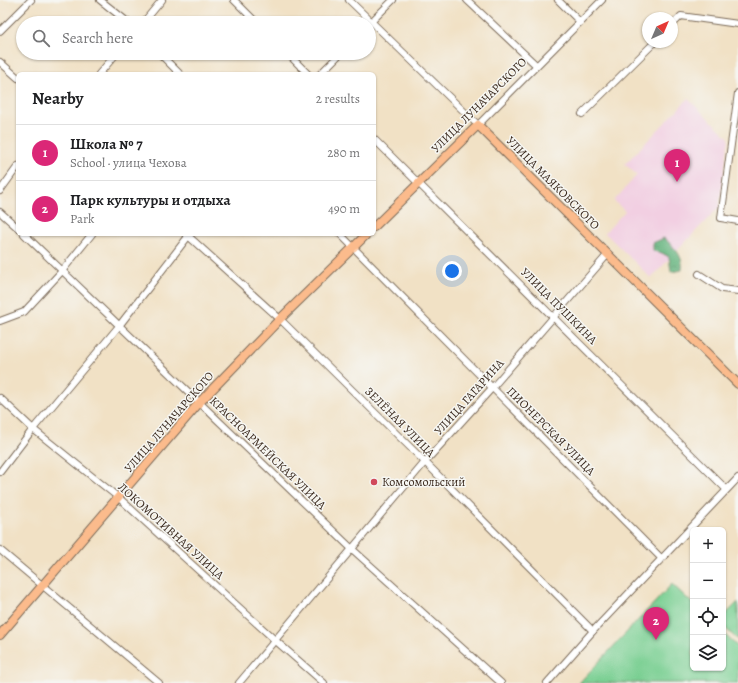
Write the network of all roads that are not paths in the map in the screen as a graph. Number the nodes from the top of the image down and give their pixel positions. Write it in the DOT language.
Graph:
graph roads {
  1 [pos="31,0"];
  2 [pos="100,0"];
  3 [pos="162,0"];
  4 [pos="234,0"];
  5 [pos="349,0"];
  6 [pos="393,0"];
  7 [pos="466,0"];
  8 [pos="558,0"];
  9 [pos="602,0"];
  10 [pos="120,16"];
  11 [pos="149,16"];
  12 [pos="250,16"];
  13 [pos="364,16"];
  14 [pos="376,17"];
  15 [pos="678,19"];
  16 [pos="580,22"];
  17 [pos="738,24"];
  18 [pos="376,29"];
  19 [pos="0,31"];
  20 [pos="649,48"];
  21 [pos="111,60"];
  22 [pos="167,60"];
  23 [pos="294,60"];
  24 [pos="334,60"];
  25 [pos="0,62"];
  26 [pos="536,65"];
  27 [pos="101,72"];
  28 [pos="178,72"];
  29 [pos="306,72"];
  30 [pos="322,72"];
  31 [pos="16,76"];
  32 [pos="738,93"];
  33 [pos="582,114"];
  34 [pos="478,125"];
  35 [pos="376,141"];
  36 [pos="16,169"];
  37 [pos="419,183"];
  38 [pos="0,190"];
  39 [pos="0,212"];
  40 [pos="738,221"];
  41 [pos="376,225"];
  42 [pos="16,226"];
  43 [pos="26,236"];
  44 [pos="90,236"];
  45 [pos="187,236"];
  46 [pos="189,236"];
  47 [pos="342,236"];
  48 [pos="365,236"];
  49 [pos="353,248"];
  50 [pos="608,254"];
  51 [pos="62,271"];
  52 [pos="699,274"];
  53 [pos="738,291"];
  54 [pos="554,316"];
  55 [pos="280,319"];
  56 [pos="0,321"];
  57 [pos="119,326"];
  58 [pos="738,384"];
  59 [pos="492,388"];
  60 [pos="0,398"];
  61 [pos="200,403"];
  62 [pos="32,429"];
  63 [pos="425,462"];
  64 [pos="0,472"];
  65 [pos="738,478"];
  66 [pos="726,489"];
  67 [pos="119,498"];
  68 [pos="352,549"];
  69 [pos="0,550"];
  70 [pos="662,559"];
  71 [pos="44,585"];
  72 [pos="593,631"];
  73 [pos="0,635"];
  74 [pos="276,641"];
  75 [pos="159,683"];
  76 [pos="239,683"];
  77 [pos="324,683"];
  78 [pos="501,683"];
  79 [pos="547,683"];
  1 -- 19 [label="street"];
  2 -- 10 [label="street"];
  3 -- 11 [label="street"];
  4 -- 12 [label="street"];
  5 -- 13 [label="street, УЛИЦА МАЯКОВСКОГО"];
  6 -- 14 [label="street"];
  7 -- 26 [label="street"];
  8 -- 16 [label="street"];
  9 -- 16 [label="street, УЛИЦА ЛУНАЧАРСКОГО"];
  15 -- 17 [label="street"];
  16 -- 26 [label="street, УЛИЦА ЛУНАЧАРСКОГО"];
  18 -- 34 [label="street, УЛИЦА МАЯКОВСКОГО"];
  20 -- 33 [label="street"];
  21 -- 27 [label="street"];
  22 -- 28 [label="street"];
  23 -- 29 [label="street"];
  24 -- 30 [label="street"];
  25 -- 31 [label="street"];
  26 -- 34 [label="street, УЛИЦА ЛУНАЧАРСКОГО"];
  32 -- 40 [label="street"];
  34 -- 37 [label="main road, УЛИЦА ЛУНАЧАРСКОГО"];
  34 -- 50 [label="main road, УЛИЦА МАЯКОВСКОГО"];
  35 -- 37 [label="street, УЛИЦА ПУШКИНА"];
  36 -- 38 [label="street"];
  37 -- 41 [label="main road, УЛИЦА ЛУНАЧАРСКОГО"];
  37 -- 54 [label="street, УЛИЦА ПУШКИНА"];
  39 -- 42 [label="street"];
  43 -- 51 [label="street, КРАСНОАРМЕЙСКАЯ УЛИЦА"];
  44 -- 51 [label="street"];
  45 -- 57 [label="street"];
  46 -- 55 [label="street, ЗЕЛЁНАЯ УЛИЦА"];
  47 -- 49 [label="street, ПИОНЕРСКАЯ УЛИЦА"];
  48 -- 49 [label="main road, УЛИЦА ЛУНАЧАРСКОГО"];
  49 -- 55 [label="main road, УЛИЦА ЛУНАЧАРСКОГО"];
  49 -- 59 [label="street, ПИОНЕРСКАЯ УЛИЦА"];
  50 -- 54 [label="street, УЛИЦА ГАГАРИНА"];
  50 -- 58 [label="main road, УЛИЦА МАЯКОВСКОГО"];
  51 -- 56 [label="street"];
  51 -- 57 [label="street, КРАСНОАРМЕЙСКАЯ УЛИЦА"];
  52 -- 53 [label="street"];
  54 -- 59 [label="street, УЛИЦА ГАГАРИНА"];
  54 -- 66 [label="street, УЛИЦА ПУШКИНА"];
  55 -- 61 [label="main road, УЛИЦА ЛУНАЧАРСКОГО"];
  55 -- 63 [label="street, ЗЕЛЁНАЯ УЛИЦА"];
  57 -- 61 [label="street, КРАСНОАРМЕЙСКАЯ УЛИЦА"];
  57 -- 62 [label="street"];
  59 -- 63 [label="street, УЛИЦА ГАГАРИНА"];
  59 -- 70 [label="street, ПИОНЕРСКАЯ УЛИЦА"];
  60 -- 62 [label="street, ЛОКОМОТИВНАЯ УЛИЦА"];
  61 -- 67 [label="main road, УЛИЦА ЛУНАЧАРСКОГО"];
  61 -- 68 [label="street, КРАСНОАРМЕЙСКАЯ УЛИЦА"];
  62 -- 64 [label="street"];
  62 -- 67 [label="street, ЛОКОМОТИВНАЯ УЛИЦА"];
  63 -- 68 [label="street, УЛИЦА ГАГАРИНА"];
  63 -- 72 [label="street, ЗЕЛЁНАЯ УЛИЦА"];
  65 -- 66 [label="street"];
  66 -- 70 [label="street"];
  67 -- 71 [label="main road, УЛИЦА ЛУНАЧАРСКОГО"];
  67 -- 74 [label="street, ЛОКОМОТИВНАЯ УЛИЦА"];
  68 -- 74 [label="street, УЛИЦА ГАГАРИНА"];
  68 -- 78 [label="street, КРАСНОАРМЕЙСКАЯ УЛИЦА"];
  69 -- 71 [label="street"];
  70 -- 72 [label="street"];
  71 -- 73 [label="main road, УЛИЦА ЛУНАЧАРСКОГО"];
  71 -- 75 [label="street"];
  72 -- 79 [label="street"];
  74 -- 76 [label="street, УЛИЦА ГАГАРИНА"];
  74 -- 77 [label="street, ЛОКОМОТИВНАЯ УЛИЦА"];
}
